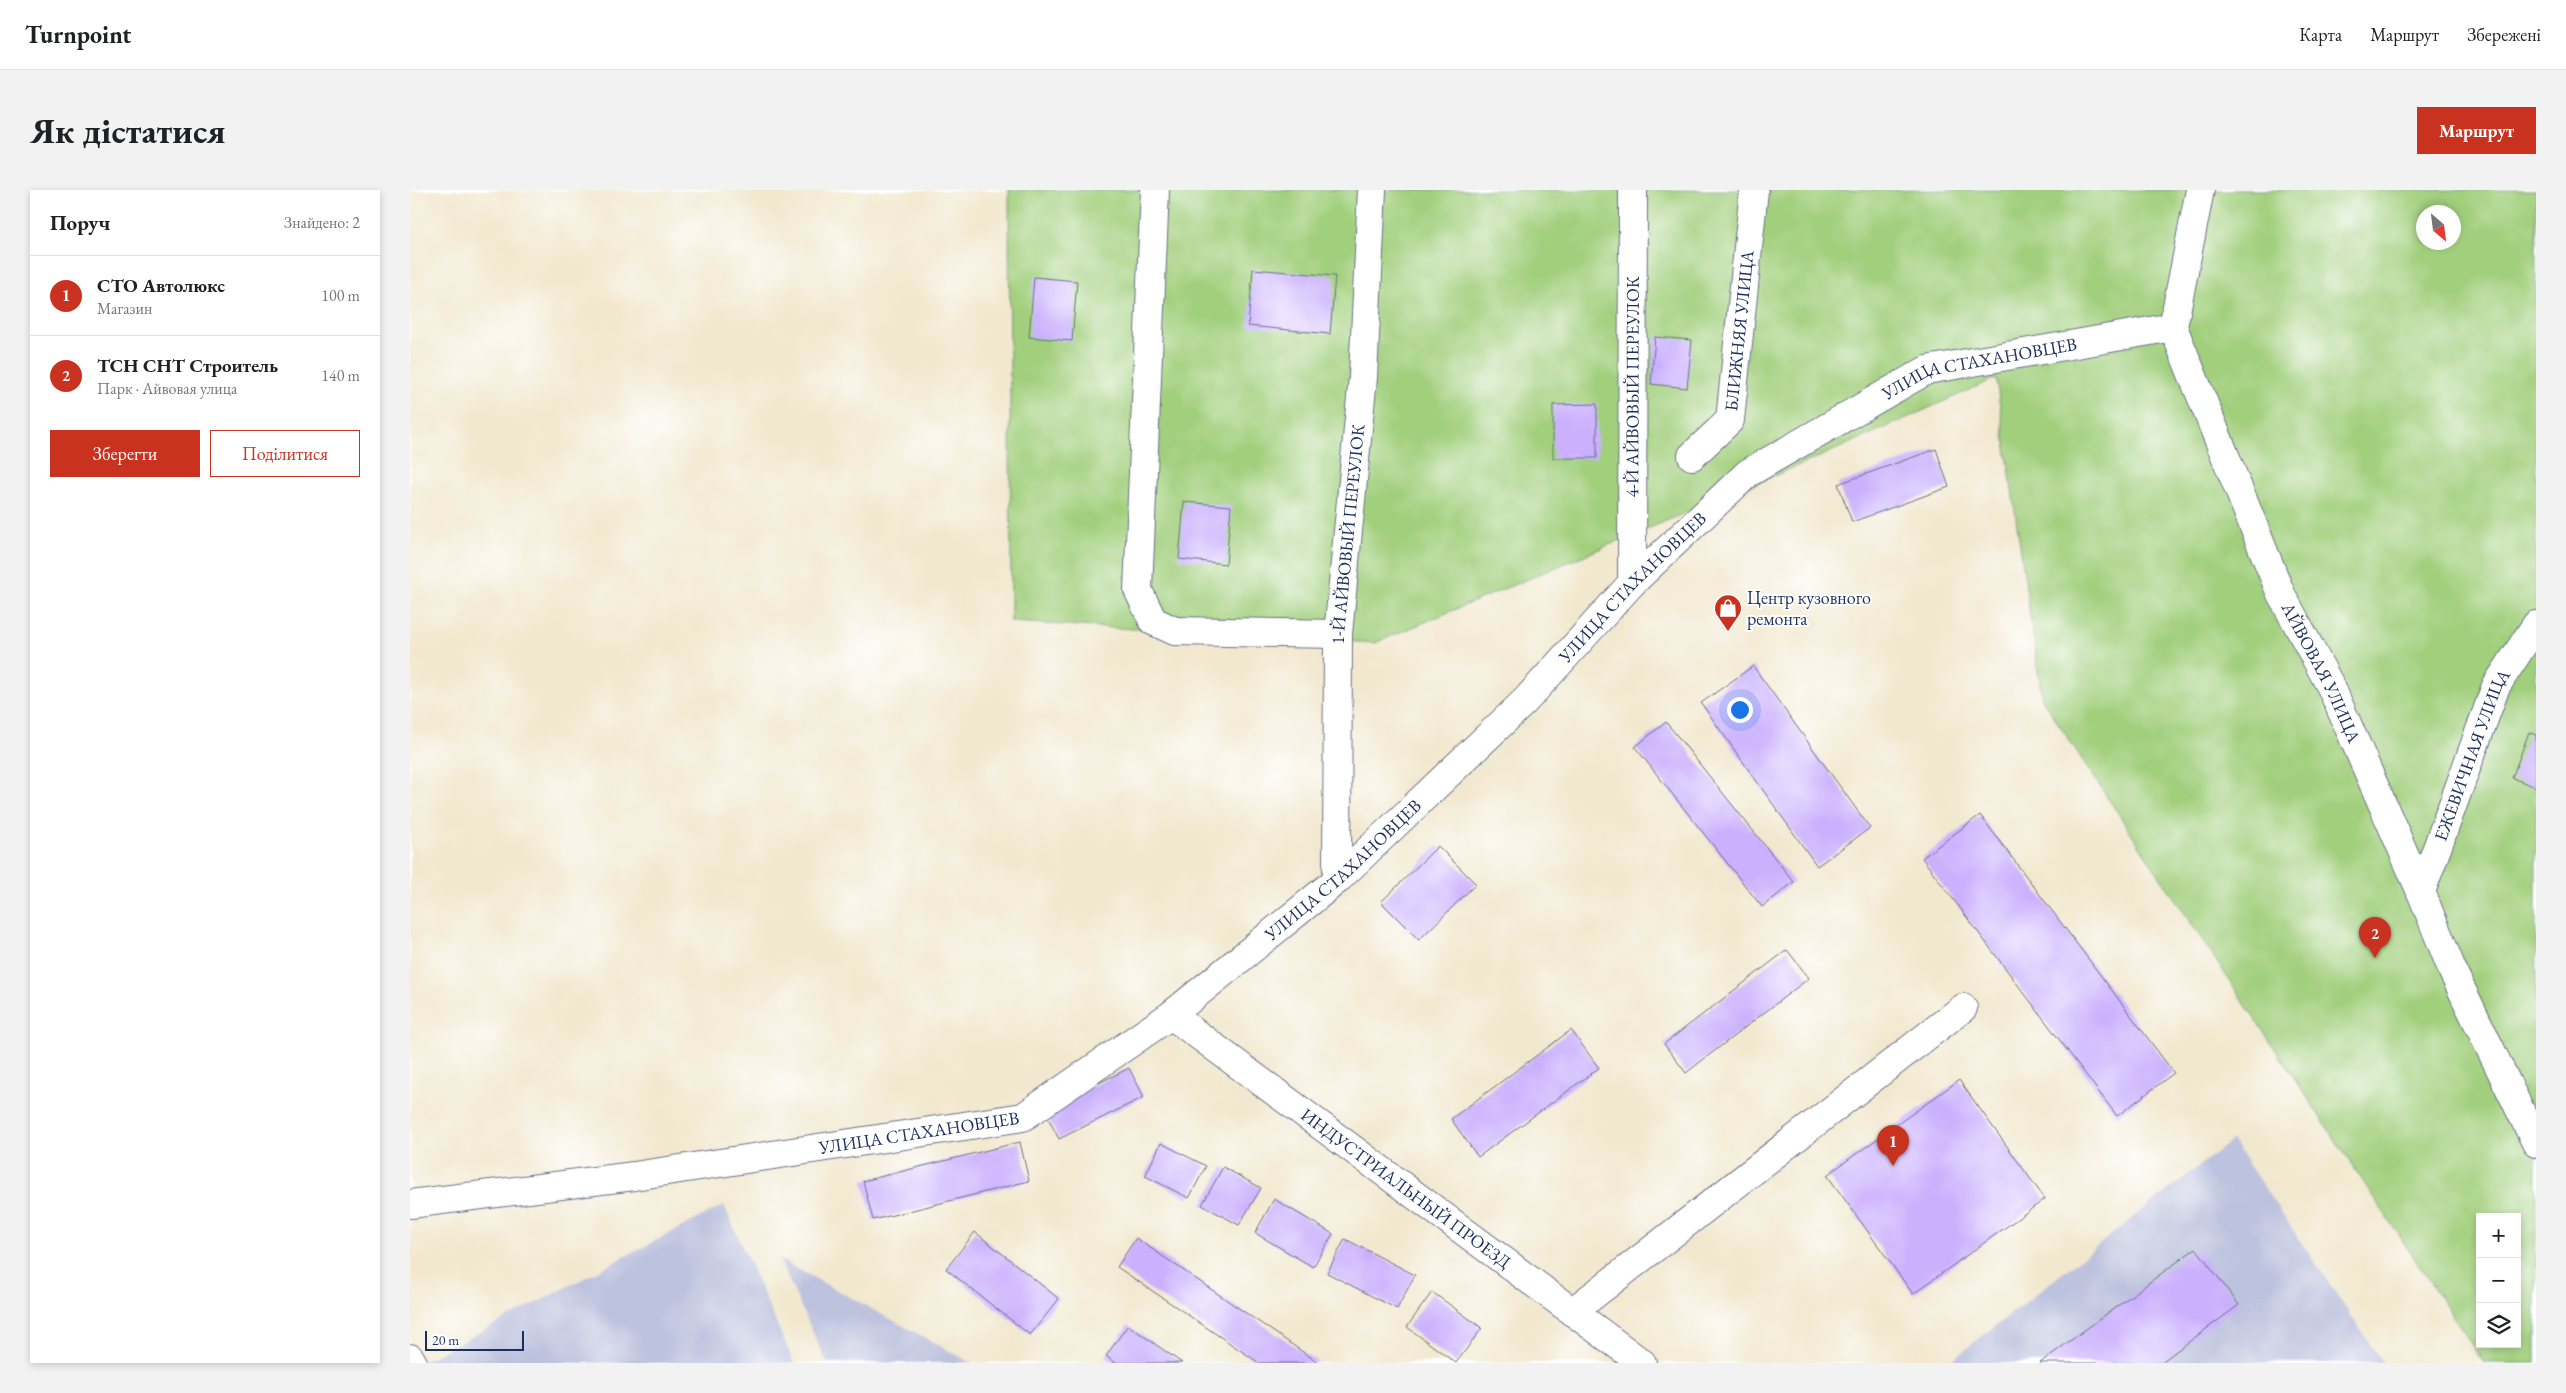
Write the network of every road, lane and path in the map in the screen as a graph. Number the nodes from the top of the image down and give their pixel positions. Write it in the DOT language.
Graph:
graph roads {
  1 [pos="1155,190"];
  2 [pos="1372,190"];
  3 [pos="1633,190"];
  4 [pos="1754,190"];
  5 [pos="2200,190"];
  6 [pos="2173,327"];
  7 [pos="1692,456"];
  8 [pos="1632,583"];
  9 [pos="2536,625"];
  10 [pos="1338,634"];
  11 [pos="1337,880"];
  12 [pos="2420,892"];
  13 [pos="1964,1008"];
  14 [pos="1171,1015"];
  15 [pos="2536,1143"];
  16 [pos="410,1204"];
  17 [pos="1572,1312"];
  18 [pos="410,1358"];
  19 [pos="413,1363"];
  20 [pos="1642,1363"];
  1 -- 10 [label="street"];
  2 -- 10 [label="street, 1-Й АЙВОВЫЙ ПЕРЕУЛОК"];
  3 -- 8 [label="street, 4-Й АЙВОВЫЙ ПЕРЕУЛОК"];
  4 -- 7 [label="street, БЛИЖНЯЯ УЛИЦА"];
  5 -- 6 [label="street"];
  6 -- 8 [label="street, УЛИЦА СТАХАНОВЦЕВ"];
  6 -- 12 [label="street, АЙВОВАЯ УЛИЦА"];
  8 -- 11 [label="street, УЛИЦА СТАХАНОВЦЕВ"];
  9 -- 12 [label="street, ЕЖЕВИЧНАЯ УЛИЦА"];
  10 -- 11 [label="street, 1-Й АЙВОВЫЙ ПЕРЕУЛОК"];
  11 -- 14 [label="street, УЛИЦА СТАХАНОВЦЕВ"];
  12 -- 15 [label="street, АЙВОВАЯ УЛИЦА"];
  13 -- 17 [label="street"];
  14 -- 16 [label="street, УЛИЦА СТАХАНОВЦЕВ"];
  14 -- 17 [label="street, ИНДУСТРИАЛЬНЫЙ ПРОЕЗД"];
  17 -- 20 [label="street, ИНДУСТРИАЛЬНЫЙ ПРОЕЗД"];
  18 -- 19 [label="street"];
}
